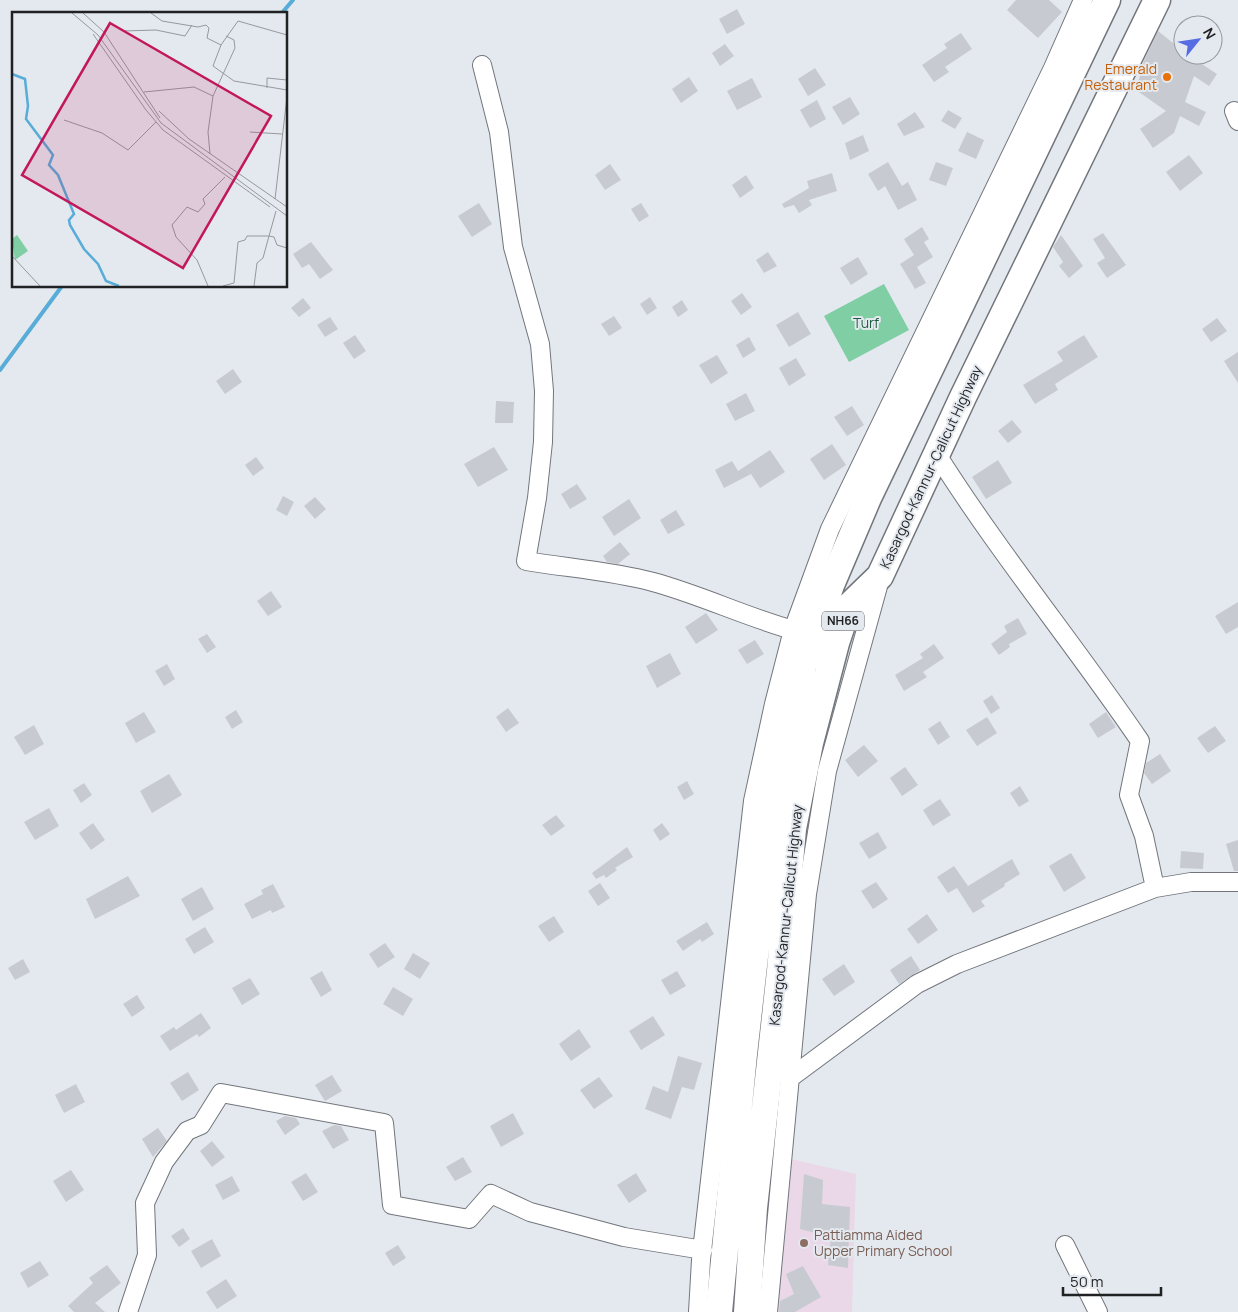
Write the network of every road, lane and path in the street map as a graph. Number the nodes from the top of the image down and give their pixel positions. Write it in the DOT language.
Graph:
graph roads {
  1 [pos="1083,0"];
  2 [pos="1107,0"];
  3 [pos="1157,0"];
  4 [pos="482,65"];
  5 [pos="936,453"];
  6 [pos="880,576"];
  7 [pos="793,630"];
  8 [pos="1238,882"];
  9 [pos="1155,888"];
  10 [pos="790,1078"];
  11 [pos="1065,1245"];
  12 [pos="703,1250"];
  13 [pos="128,1312"];
  14 [pos="698,1312"];
  15 [pos="719,1312"];
  16 [pos="747,1312"];
  17 [pos="768,1312"];
  18 [pos="1098,1312"];
  1 -- 7 [label="street"];
  2 -- 15 [label="highway, Kasargod-Kannur-Calicut Highway / NH66"];
  3 -- 5 [label="highway, Kasargod-Kannur-Calicut Highway / NH66"];
  4 -- 7 [label="street"];
  5 -- 6 [label="highway, Kasargod-Kannur-Calicut Highway / NH66"];
  5 -- 9 [label="street"];
  6 -- 10 [label="street"];
  6 -- 16 [label="highway, Kasargod-Kannur-Calicut Highway / NH66"];
  7 -- 12 [label="street"];
  8 -- 9 [label="street"];
  9 -- 10 [label="street"];
  10 -- 17 [label="street"];
  11 -- 18 [label="street"];
  12 -- 13 [label="street"];
  12 -- 14 [label="street"];
}
